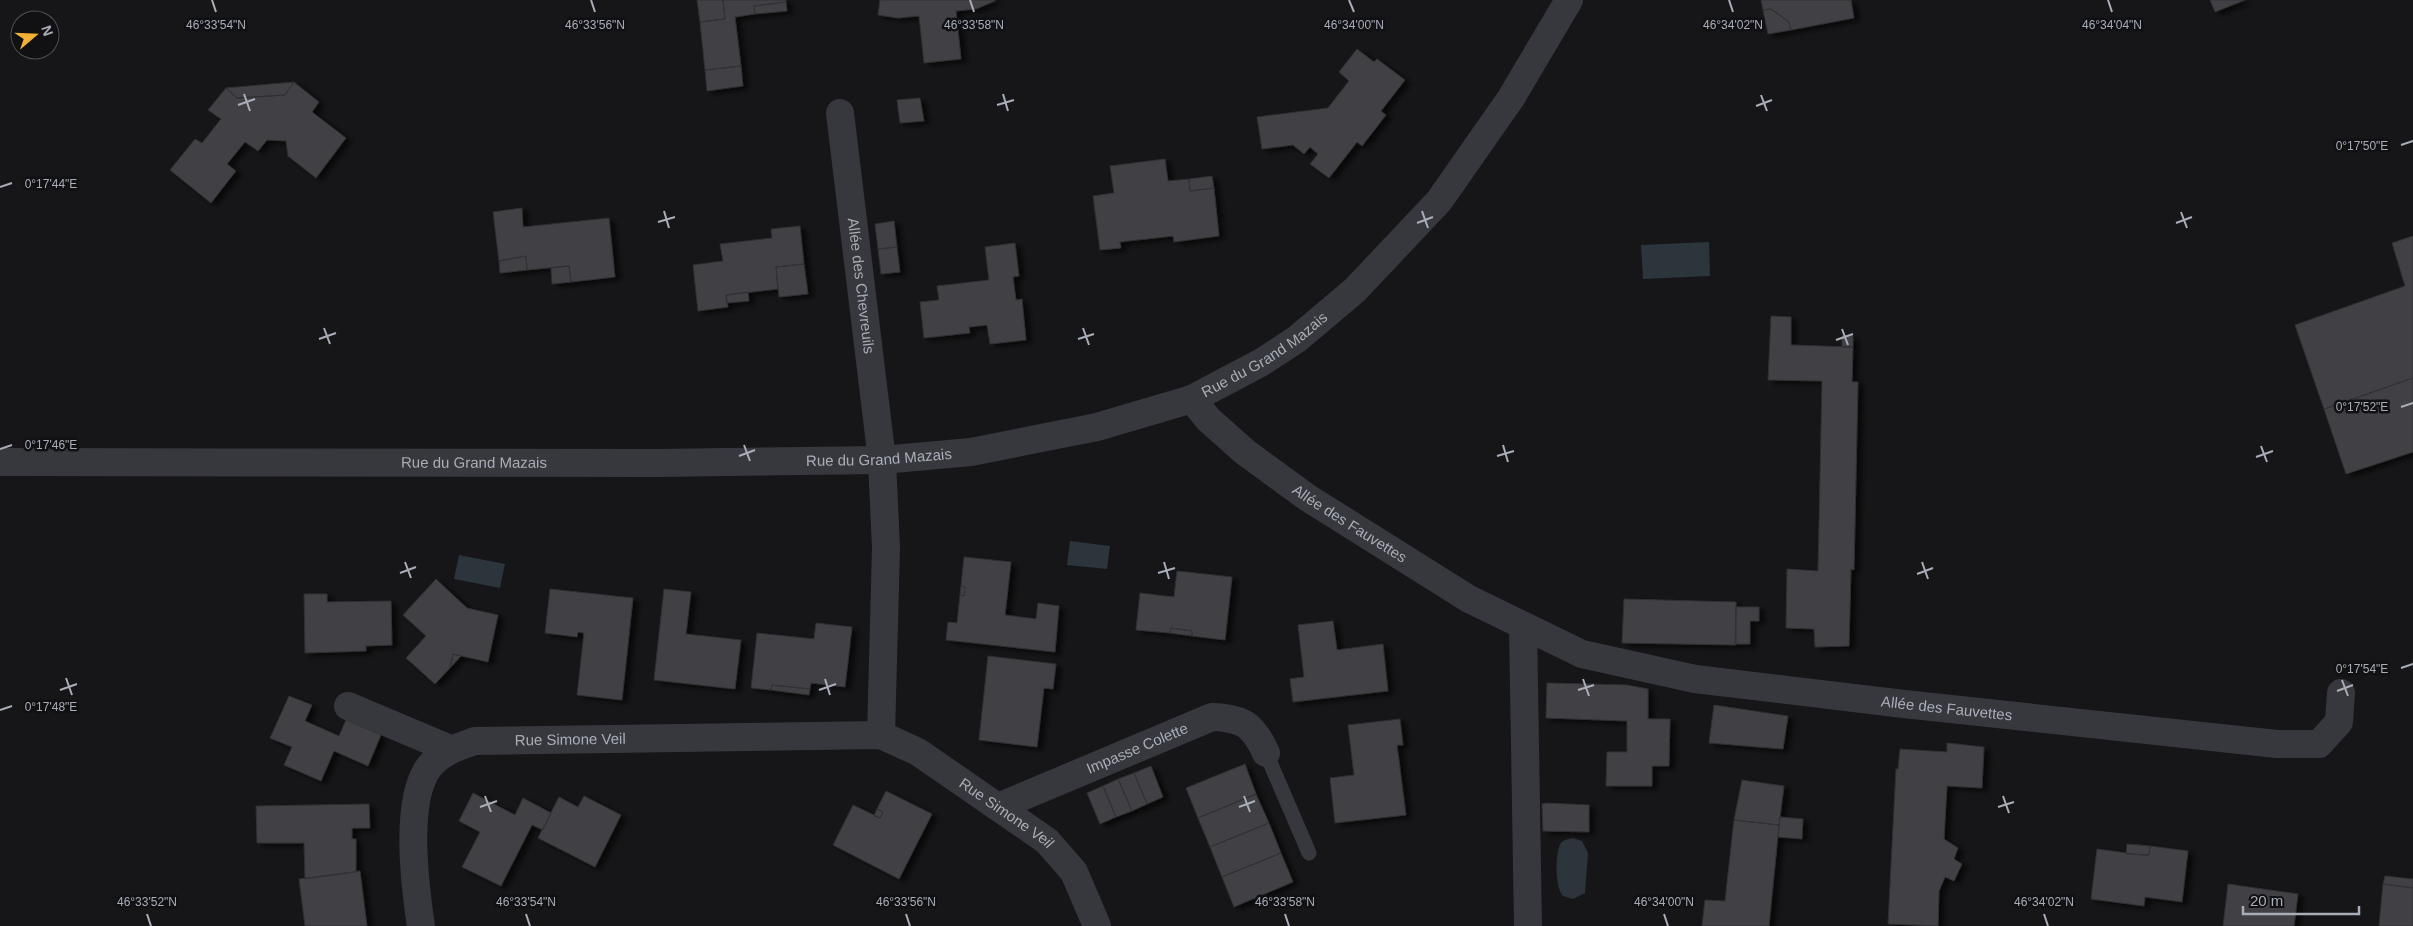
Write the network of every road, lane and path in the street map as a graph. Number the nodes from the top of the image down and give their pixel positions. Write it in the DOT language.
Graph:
graph roads {
  1 [pos="1568,0"];
  2 [pos="840,113"];
  3 [pos="1192,399"];
  4 [pos="882,460"];
  5 [pos="0,462"];
  6 [pos="1524,626"];
  7 [pos="2341,693"];
  8 [pos="348,706"];
  9 [pos="881,735"];
  10 [pos="450,749"];
  11 [pos="1266,753"];
  12 [pos="998,807"];
  13 [pos="1309,853"];
  14 [pos="420,926"];
  15 [pos="1097,926"];
  16 [pos="1528,926"];
  1 -- 3 [label="street, Rue du Grand Mazais"];
  2 -- 4 [label="street, Allée des Chevreuils"];
  3 -- 4 [label="street, Rue du Grand Mazais"];
  3 -- 6 [label="street, Allée des Fauvettes"];
  4 -- 5 [label="street, Rue du Grand Mazais"];
  4 -- 9 [label="street"];
  6 -- 7 [label="street, Allée des Fauvettes"];
  6 -- 16 [label="street"];
  8 -- 10 [label="street"];
  9 -- 10 [label="street, Rue Simone Veil"];
  9 -- 12 [label="street, Rue Simone Veil"];
  10 -- 14 [label="street, Rue Simone Veil"];
  11 -- 12 [label="street, Impasse Colette"];
  11 -- 13 [label="lane"];
  12 -- 15 [label="street, Rue Simone Veil"];
}
